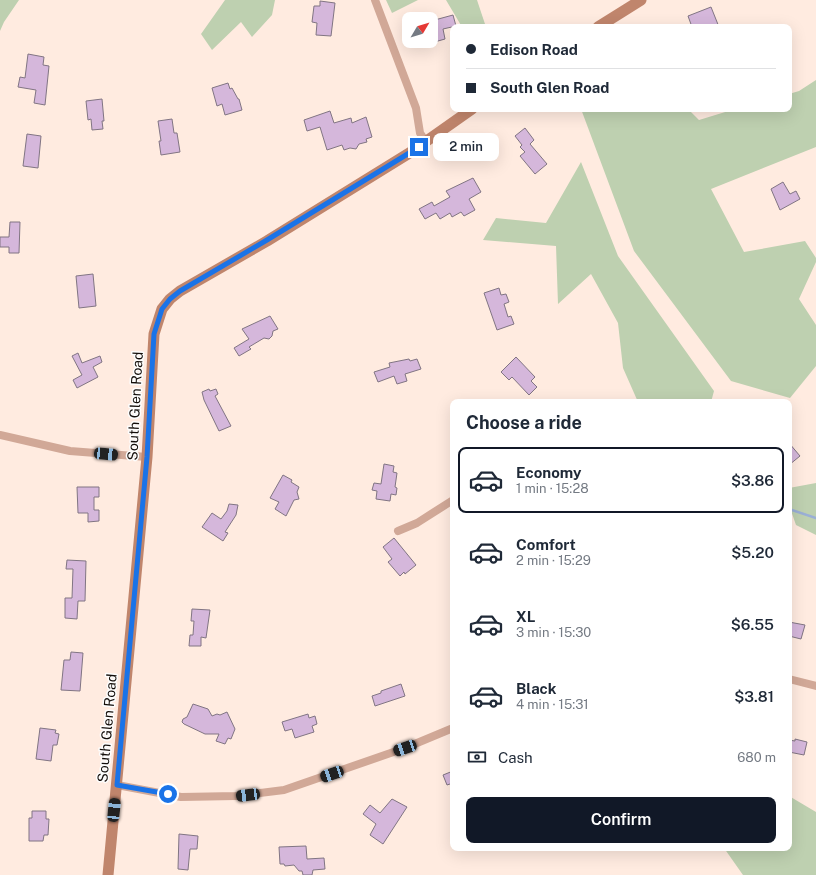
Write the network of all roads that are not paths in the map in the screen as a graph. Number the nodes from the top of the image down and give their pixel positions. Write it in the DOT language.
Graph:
graph roads {
  1 [pos="375,0"];
  2 [pos="641,0"];
  3 [pos="603,24"];
  4 [pos="468,112"];
  5 [pos="426,142"];
  6 [pos="0,435"];
  7 [pos="147,457"];
  8 [pos="450,502"];
  9 [pos="398,531"];
  10 [pos="792,680"];
  11 [pos="816,686"];
  12 [pos="450,729"];
  13 [pos="117,785"];
  14 [pos="108,875"];
  1 -- 5 [label="street"];
  2 -- 3 [label="main road"];
  4 -- 5 [label="main road, South Glen Road"];
  5 -- 7 [label="main road, South Glen Road"];
  6 -- 7 [label="street"];
  7 -- 13 [label="main road, South Glen Road"];
  8 -- 9 [label="street"];
  10 -- 11 [label="street"];
  12 -- 13 [label="street"];
  13 -- 14 [label="main road, South Glen Road"];
}
